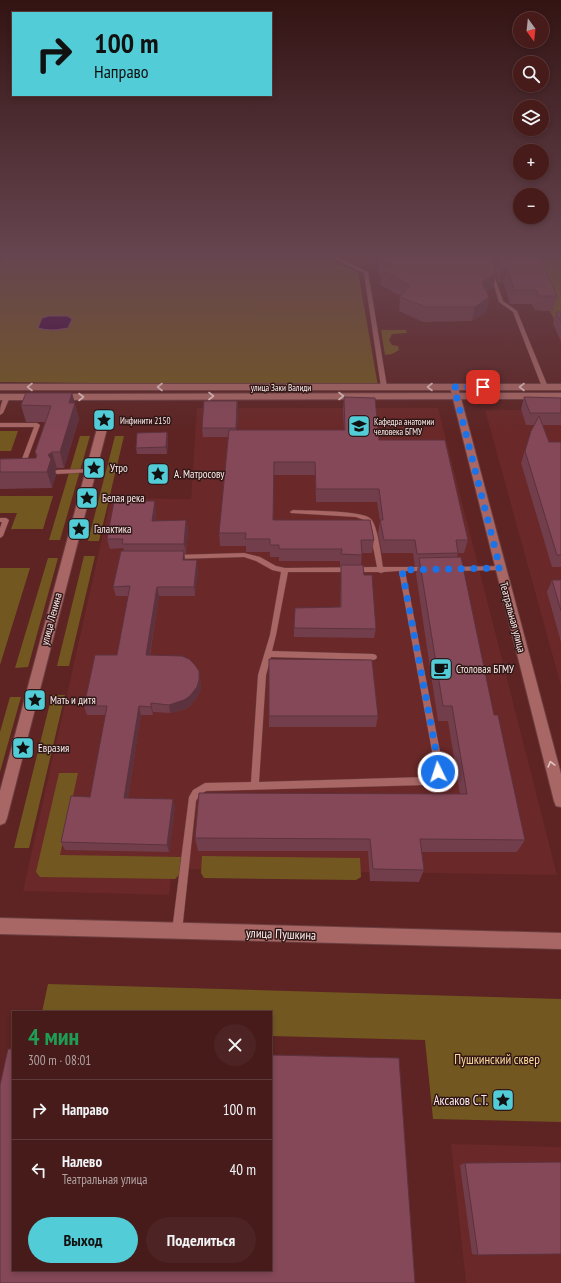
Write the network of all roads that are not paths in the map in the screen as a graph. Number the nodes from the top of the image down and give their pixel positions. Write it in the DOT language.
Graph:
graph roads {
  1 [pos="372,313"];
  2 [pos="516,313"];
  3 [pos="0,387"];
  4 [pos="384,387"];
  5 [pos="454,387"];
  6 [pos="545,387"];
  7 [pos="561,387"];
  8 [pos="3,396"];
  9 [pos="456,396"];
  10 [pos="561,396"];
  11 [pos="0,413"];
  12 [pos="104,421"];
  13 [pos="0,425"];
  14 [pos="90,471"];
  15 [pos="26,472"];
  16 [pos="57,472"];
  17 [pos="294,512"];
  18 [pos="0,520"];
  19 [pos="0,536"];
  20 [pos="171,557"];
  21 [pos="500,568"];
  22 [pos="430,569"];
  23 [pos="444,569"];
  24 [pos="285,570"];
  25 [pos="402,570"];
  26 [pos="381,571"];
  27 [pos="267,654"];
  28 [pos="373,657"];
  29 [pos="256,786"];
  30 [pos="561,801"];
  31 [pos="0,818"];
  32 [pos="0,926"];
  33 [pos="177,931"];
  34 [pos="561,942"];
  1 -- 4 [label="lane"];
  2 -- 6 [label="lane"];
  4 -- 3 [label="main road, улица Заки Валиди, one-way"];
  5 -- 4 [label="main road, улица Заки Валиди, one-way"];
  6 -- 5 [label="main road, улица Заки Валиди, one-way"];
  5 -- 9 [label="main road, Театральная улица"];
  6 -- 7 [label="main road, улица Заки Валиди"];
  8 -- 9 [label="main road, улица Заки Валиди, one-way"];
  8 -- 11 [label="lane"];
  9 -- 10 [label="main road, улица Заки Валиди"];
  9 -- 21 [label="main road, Театральная улица"];
  12 -- 14 [label="main road, улица Ленина"];
  13 -- 15 [label="lane"];
  14 -- 16 [label="lane"];
  14 -- 31 [label="main road, улица Ленина"];
  17 -- 26 [label="lane"];
  18 -- 19 [label="lane"];
  20 -- 24 [label="lane"];
  21 -- 23 [label="lane"];
  30 -- 21 [label="main road, Театральная улица, one-way"];
  22 -- 25 [label="lane"];
  24 -- 26 [label="lane"];
  24 -- 27 [label="lane"];
  25 -- 26 [label="lane"];
  25 -- 29 [label="lane"];
  27 -- 28 [label="lane"];
  27 -- 29 [label="lane"];
  29 -- 33 [label="lane"];
  32 -- 33 [label="main road, улица Пушкина"];
  33 -- 34 [label="main road, улица Пушкина"];
}
